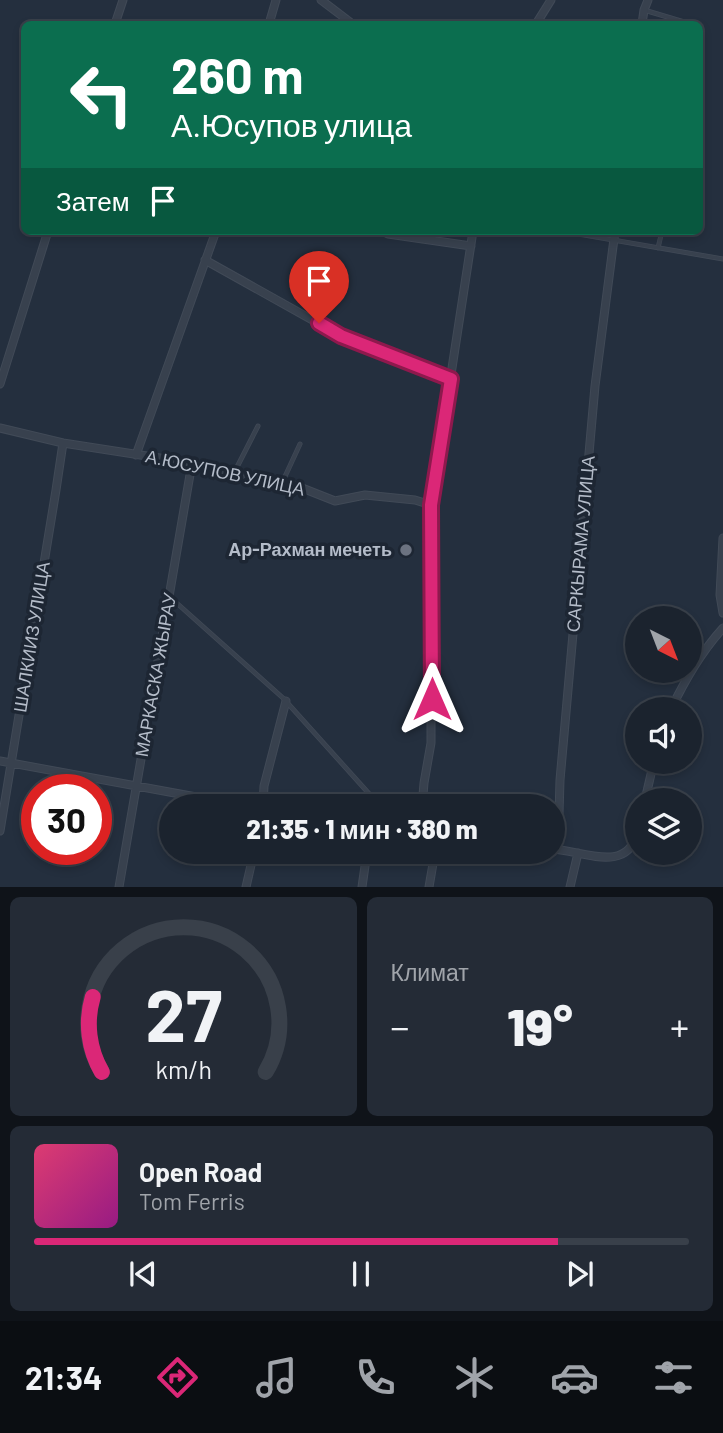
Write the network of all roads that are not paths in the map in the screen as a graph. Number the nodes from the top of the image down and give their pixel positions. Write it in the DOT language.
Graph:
graph roads {
  1 [pos="123,0"];
  2 [pos="276,0"];
  3 [pos="321,0"];
  4 [pos="551,0"];
  5 [pos="648,0"];
  6 [pos="644,10"];
  7 [pos="116,21"];
  8 [pos="270,21"];
  9 [pos="349,21"];
  10 [pos="538,21"];
  11 [pos="642,21"];
  12 [pos="681,21"];
  13 [pos="47,235"];
  14 [pos="214,235"];
  15 [pos="395,235"];
  16 [pos="472,235"];
  17 [pos="585,235"];
  18 [pos="615,235"];
  19 [pos="661,235"];
  20 [pos="614,240"];
  21 [pos="471,246"];
  22 [pos="658,248"];
  23 [pos="723,259"];
  24 [pos="205,260"];
  25 [pos="451,379"];
  26 [pos="0,384"];
  27 [pos="258,426"];
  28 [pos="0,428"];
  29 [pos="63,443"];
  30 [pos="300,444"];
  31 [pos="136,455"];
  32 [pos="192,463"];
  33 [pos="234,472"];
  34 [pos="282,483"];
  35 [pos="431,505"];
  36 [pos="723,538"];
  37 [pos="169,597"];
  38 [pos="723,613"];
  39 [pos="723,628"];
  40 [pos="677,697"];
  41 [pos="286,701"];
  42 [pos="0,761"];
  43 [pos="12,763"];
  44 [pos="137,785"];
  45 [pos="184,794"];
  46 [pos="264,794"];
  47 [pos="369,794"];
  48 [pos="424,794"];
  49 [pos="559,794"];
  50 [pos="0,831"];
  51 [pos="565,851"];
  52 [pos="578,853"];
  53 [pos="625,854"];
  54 [pos="251,864"];
  55 [pos="365,864"];
  56 [pos="433,864"];
  57 [pos="119,887"];
  58 [pos="246,887"];
  59 [pos="362,887"];
  60 [pos="429,887"];
  61 [pos="570,887"];
  1 -- 7 [label="street"];
  2 -- 8 [label="street"];
  3 -- 9 [label="street"];
  4 -- 10 [label="street"];
  5 -- 6 [label="street"];
  6 -- 11 [label="street"];
  6 -- 12 [label="lane"];
  13 -- 26 [label="street"];
  14 -- 24 [label="street, А.ЮСУПОВ УЛИЦА"];
  15 -- 21 [label="street"];
  16 -- 21 [label="street"];
  17 -- 20 [label="lane"];
  18 -- 20 [label="street"];
  19 -- 22 [label="lane"];
  20 -- 22 [label="lane"];
  20 -- 49 [label="street, САРКЫРАМА УЛИЦА"];
  21 -- 25 [label="street"];
  22 -- 23 [label="lane"];
  24 -- 25 [label="street"];
  24 -- 31 [label="street, А.ЮСУПОВ УЛИЦА"];
  25 -- 35 [label="street"];
  27 -- 33 [label="lane"];
  28 -- 29 [label="street"];
  29 -- 31 [label="street"];
  29 -- 43 [label="street, ШАЛКИИЗ УЛИЦА"];
  30 -- 34 [label="lane"];
  31 -- 32 [label="street, А.ЮСУПОВ УЛИЦА"];
  32 -- 33 [label="street, А.ЮСУПОВ УЛИЦА"];
  32 -- 37 [label="street, МАРКАСКА ЖЫРАУ"];
  33 -- 34 [label="street, А.ЮСУПОВ УЛИЦА"];
  34 -- 35 [label="street, А.ЮСУПОВ УЛИЦА"];
  35 -- 48 [label="street"];
  36 -- 38 [label="street"];
  37 -- 41 [label="lane"];
  37 -- 44 [label="street, МАРКАСКА ЖЫРАУ"];
  39 -- 40 [label="street"];
  41 -- 46 [label="street"];
  41 -- 47 [label="lane"];
  42 -- 43 [label="street"];
  43 -- 44 [label="street"];
  43 -- 50 [label="street, ШАЛКИИЗ УЛИЦА"];
  44 -- 45 [label="street"];
  44 -- 57 [label="street, МАРКАСКА ЖЫРАУ"];
  51 -- 52 [label="street"];
  52 -- 53 [label="street"];
  52 -- 61 [label="street"];
  54 -- 58 [label="street"];
  55 -- 59 [label="street"];
  56 -- 60 [label="street"];
}
